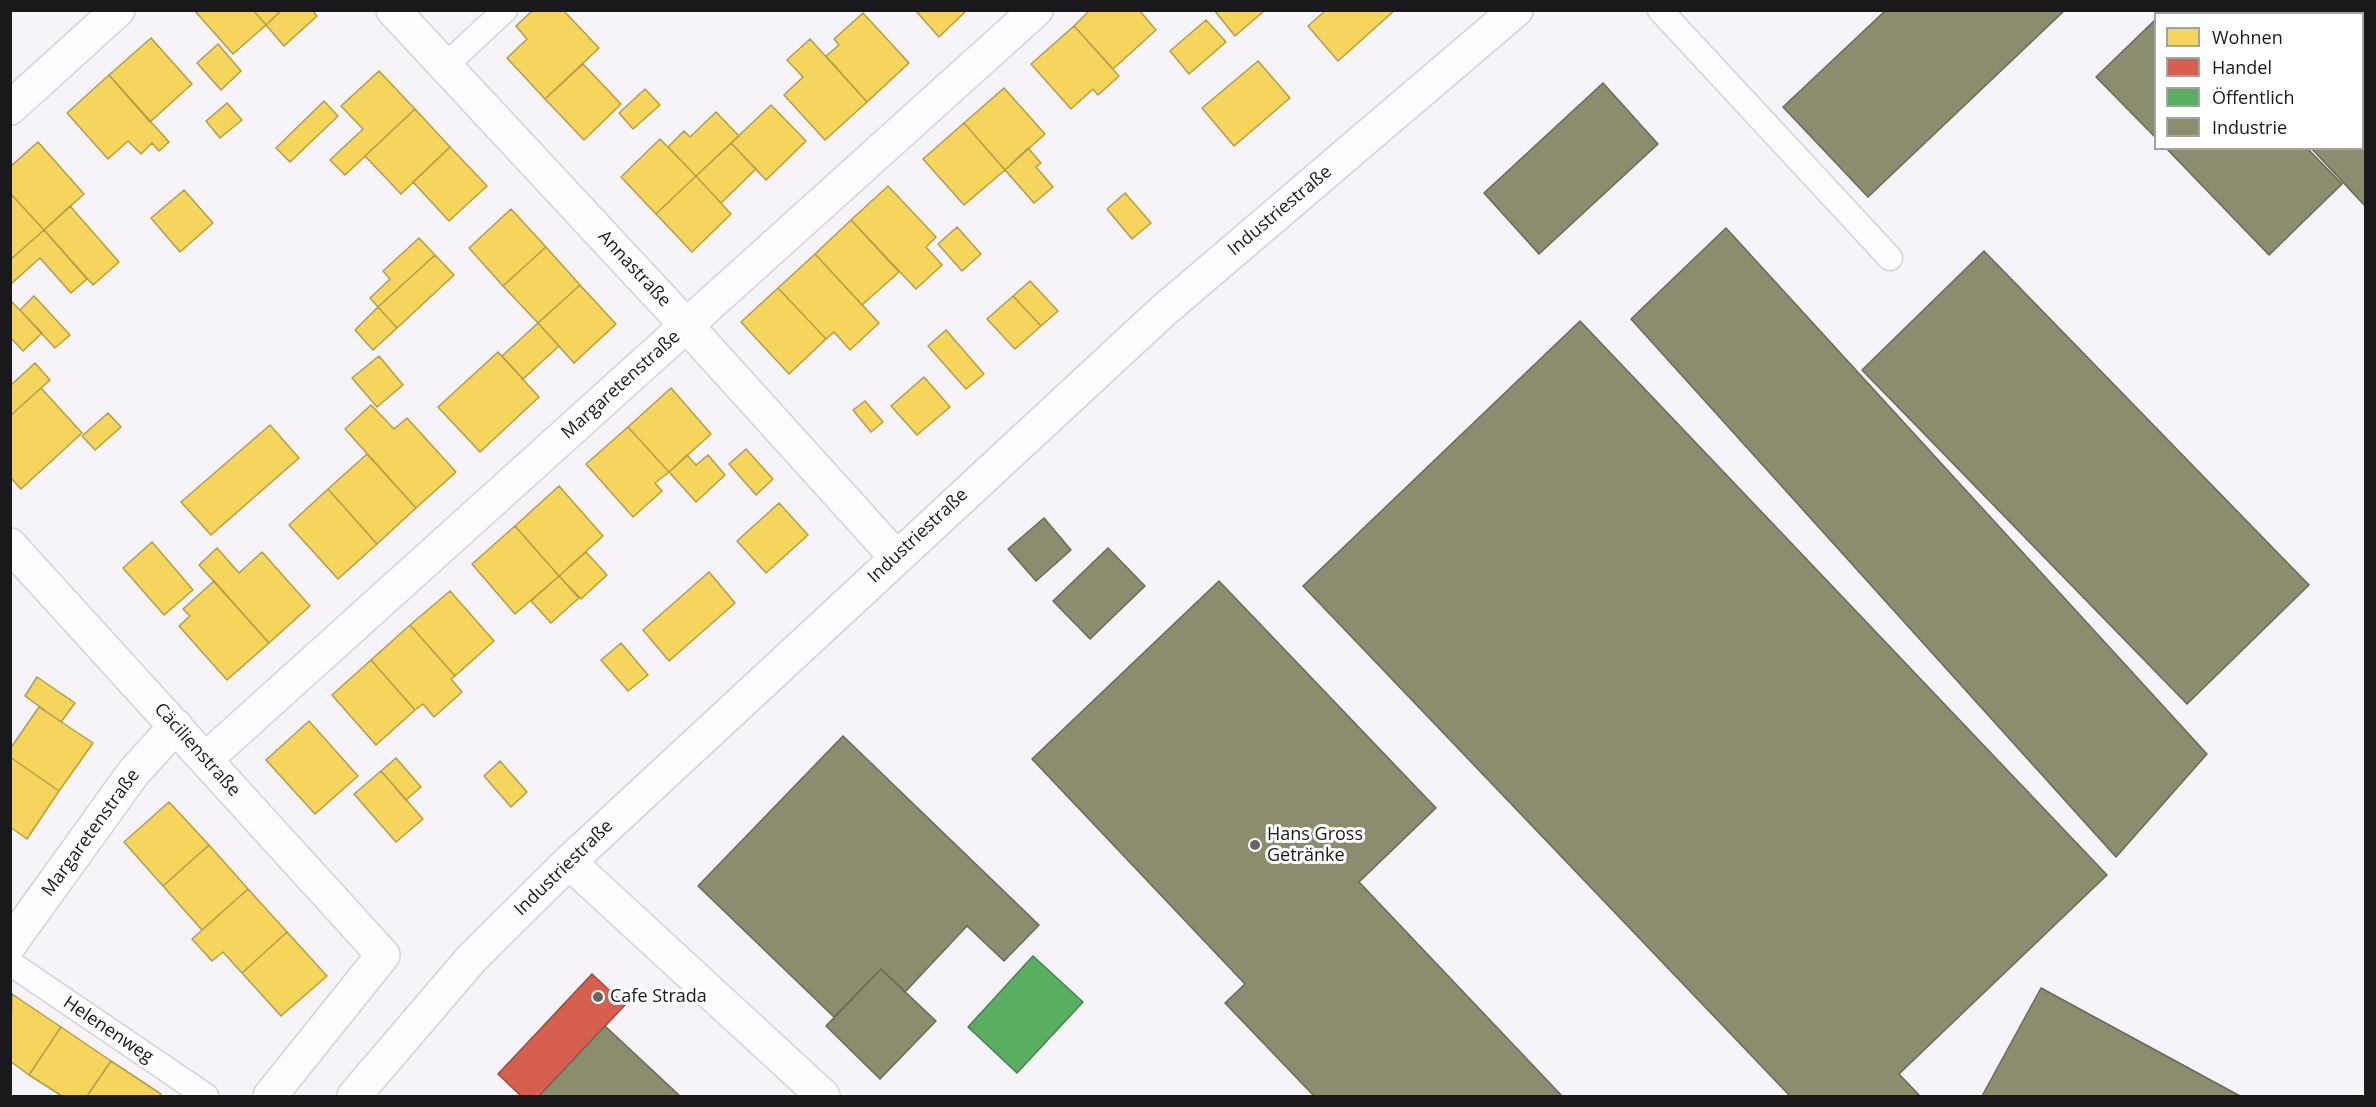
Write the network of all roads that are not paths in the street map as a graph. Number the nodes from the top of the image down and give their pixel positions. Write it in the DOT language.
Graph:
graph roads {
  1 [pos="118,10"];
  2 [pos="393,10"];
  3 [pos="505,10"];
  4 [pos="1036,10"];
  5 [pos="1516,10"];
  6 [pos="1660,10"];
  7 [pos="444,67"];
  8 [pos="10,108"];
  9 [pos="1890,258"];
  10 [pos="687,326"];
  11 [pos="10,545"];
  12 [pos="896,557"];
  13 [pos="176,726"];
  14 [pos="206,759"];
  15 [pos="569,862"];
  16 [pos="10,945"];
  17 [pos="10,963"];
  18 [pos="206,1096"];
  19 [pos="270,1096"];
  20 [pos="354,1096"];
  21 [pos="823,1096"];
  1 -- 8 [label="street"];
  2 -- 7 [label="street, Annastraße"];
  3 -- 7 [label="lane"];
  4 -- 10 [label="street, Margaretenstraße"];
  5 -- 12 [label="street, Industriestraße"];
  6 -- 9 [label="lane"];
  7 -- 10 [label="street, Annastraße"];
  10 -- 12 [label="street, Annastraße"];
  10 -- 14 [label="street, Margaretenstraße"];
  11 -- 13 [label="street, Cäcilienstraße"];
  12 -- 15 [label="street, Industriestraße"];
  13 -- 14 [label="street, Cäcilienstraße"];
  13 -- 16 [label="street, Margaretenstraße"];
  14 -- 19 [label="street, Cäcilienstraße"];
  15 -- 20 [label="street, Industriestraße"];
  15 -- 21 [label="street"];
  17 -- 18 [label="lane, Helenenweg"];
}
